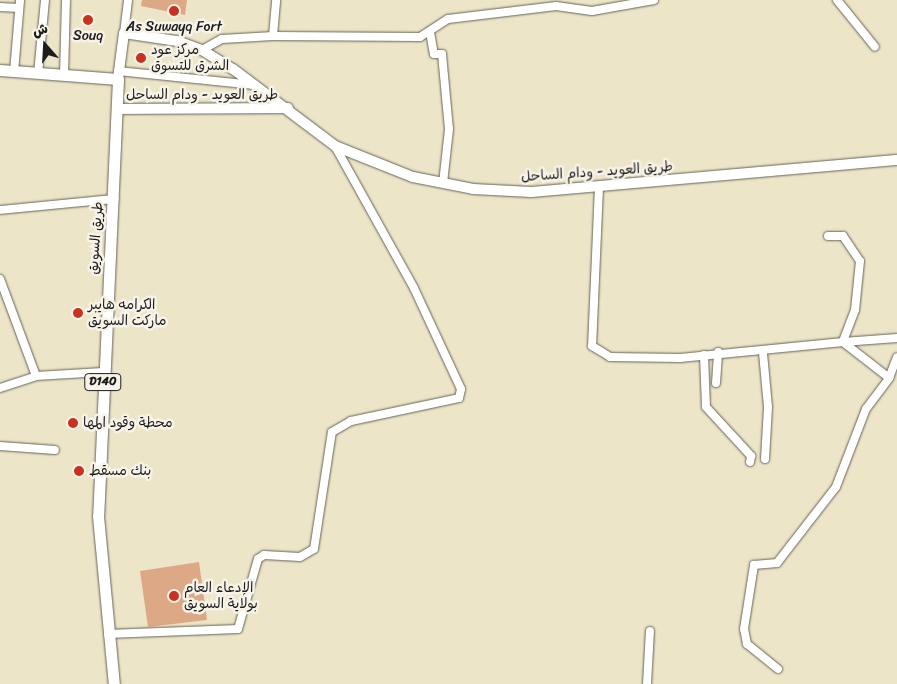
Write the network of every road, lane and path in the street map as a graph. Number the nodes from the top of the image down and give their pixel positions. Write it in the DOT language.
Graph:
graph roads {
  1 [pos="45,0"];
  2 [pos="66,0"];
  3 [pos="128,0"];
  4 [pos="276,0"];
  5 [pos="654,0"];
  6 [pos="837,0"];
  7 [pos="19,4"];
  8 [pos="0,7"];
  9 [pos="430,32"];
  10 [pos="124,33"];
  11 [pos="273,36"];
  12 [pos="875,47"];
  13 [pos="202,50"];
  14 [pos="0,70"];
  15 [pos="14,72"];
  16 [pos="38,74"];
  17 [pos="118,75"];
  18 [pos="64,76"];
  19 [pos="256,85"];
  20 [pos="288,108"];
  21 [pos="116,109"];
  22 [pos="335,146"];
  23 [pos="897,160"];
  24 [pos="443,183"];
  25 [pos="599,187"];
  26 [pos="114,199"];
  27 [pos="0,210"];
  28 [pos="828,236"];
  29 [pos="0,279"];
  30 [pos="897,338"];
  31 [pos="843,342"];
  32 [pos="718,352"];
  33 [pos="763,353"];
  34 [pos="704,355"];
  35 [pos="897,357"];
  36 [pos="103,372"];
  37 [pos="36,376"];
  38 [pos="889,378"];
  39 [pos="716,383"];
  40 [pos="0,388"];
  41 [pos="0,446"];
  42 [pos="56,450"];
  43 [pos="766,459"];
  44 [pos="750,462"];
  45 [pos="650,630"];
  46 [pos="108,634"];
  47 [pos="778,670"];
  48 [pos="114,684"];
  49 [pos="647,684"];
  1 -- 16 [label="street"];
  2 -- 18 [label="street"];
  3 -- 10 [label="street"];
  4 -- 11 [label="street"];
  5 -- 9 [label="street"];
  6 -- 12 [label="street"];
  7 -- 8 [label="street"];
  7 -- 15 [label="street"];
  9 -- 11 [label="street"];
  9 -- 24 [label="street"];
  10 -- 13 [label="main road, طريق العويد - ودام الساحل"];
  10 -- 17 [label="main road, طريق السويق / D140"];
  11 -- 13 [label="street"];
  13 -- 19 [label="main road, طريق العويد - ودام الساحل"];
  14 -- 15 [label="main road"];
  15 -- 16 [label="main road"];
  16 -- 18 [label="main road"];
  17 -- 18 [label="main road"];
  17 -- 19 [label="street"];
  17 -- 21 [label="main road, طريق السويق / D140"];
  19 -- 20 [label="main road, طريق العويد - ودام الساحل"];
  20 -- 21 [label="main road, طريق العويد - ودام الساحل"];
  20 -- 22 [label="main road, طريق العويد - ودام الساحل"];
  21 -- 26 [label="main road, طريق السويق / D140"];
  22 -- 24 [label="main road, طريق العويد - ودام الساحل"];
  22 -- 46 [label="street"];
  23 -- 25 [label="main road, طريق العويد - ودام الساحل"];
  24 -- 25 [label="main road, طريق العويد - ودام الساحل"];
  25 -- 34 [label="street"];
  26 -- 27 [label="street"];
  26 -- 36 [label="main road, طريق السويق / D140"];
  28 -- 31 [label="street"];
  29 -- 37 [label="street"];
  30 -- 31 [label="street"];
  31 -- 33 [label="street"];
  31 -- 38 [label="street"];
  32 -- 33 [label="street"];
  32 -- 34 [label="street"];
  32 -- 39 [label="street"];
  33 -- 43 [label="street"];
  34 -- 44 [label="street"];
  35 -- 38 [label="street"];
  36 -- 37 [label="street"];
  36 -- 46 [label="main road, طريق السويق / D140"];
  37 -- 40 [label="street"];
  38 -- 47 [label="street"];
  41 -- 42 [label="street"];
  45 -- 49 [label="street"];
  46 -- 48 [label="main road, طريق السويق / D140"];
}
